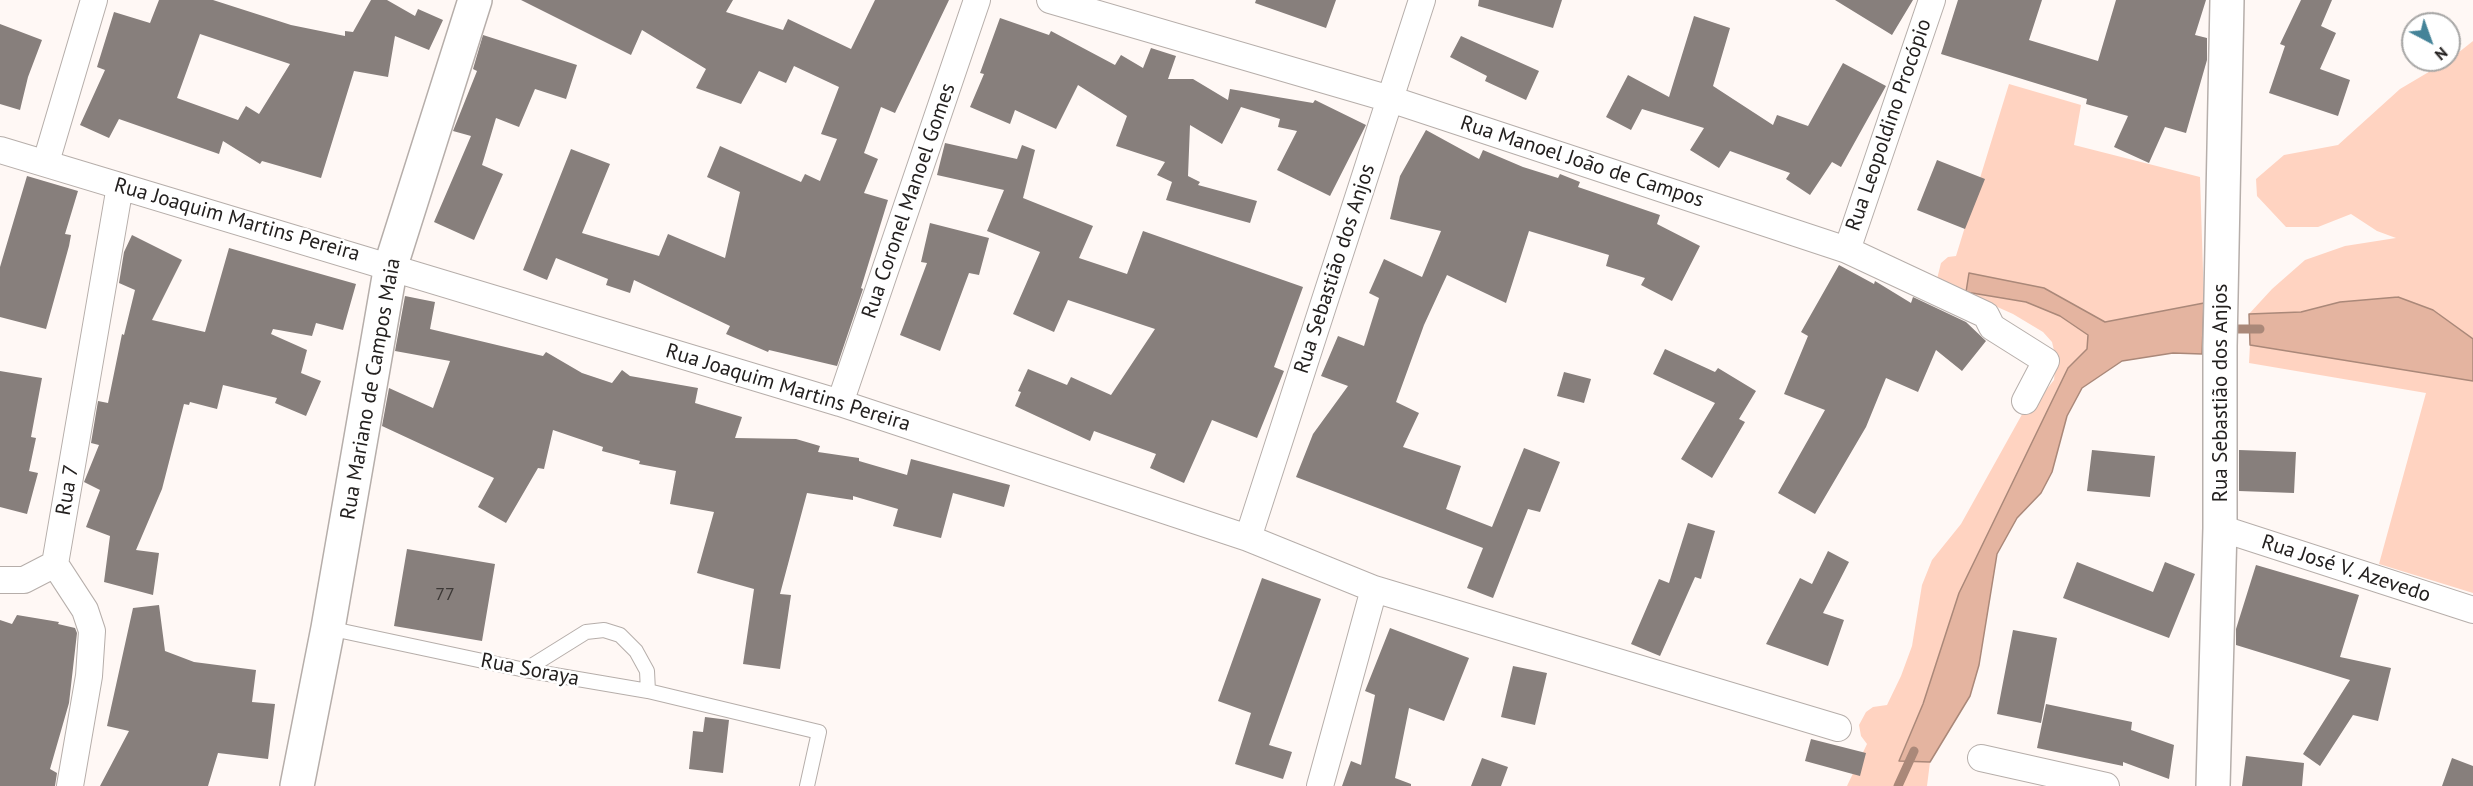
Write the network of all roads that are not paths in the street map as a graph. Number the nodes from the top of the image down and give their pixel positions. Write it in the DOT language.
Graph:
graph roads {
  1 [pos="94,0"];
  2 [pos="475,0"];
  3 [pos="977,0"];
  4 [pos="1050,0"];
  5 [pos="1422,0"];
  6 [pos="1932,0"];
  7 [pos="2227,0"];
  8 [pos="1390,99"];
  9 [pos="0,150"];
  10 [pos="46,162"];
  11 [pos="120,186"];
  12 [pos="1847,250"];
  13 [pos="391,265"];
  14 [pos="2025,401"];
  15 [pos="840,403"];
  16 [pos="2220,528"];
  17 [pos="1248,538"];
  18 [pos="55,564"];
  19 [pos="0,580"];
  20 [pos="1374,589"];
  21 [pos="2473,610"];
  22 [pos="328,628"];
  23 [pos="525,670"];
  24 [pos="648,691"];
  25 [pos="1838,728"];
  26 [pos="1981,758"];
  27 [pos="70,786"];
  28 [pos="297,786"];
  29 [pos="807,786"];
  30 [pos="1320,786"];
  31 [pos="2106,786"];
  32 [pos="2213,786"];
  1 -- 10 [label="street"];
  2 -- 13 [label="street, Rua Mariano de Campos Maia"];
  3 -- 15 [label="street, Rua Coronel Manoel Gomes"];
  4 -- 8 [label="street, Rua Manoel João de Campos"];
  5 -- 8 [label="street, Rua Sebastião dos Anjos"];
  6 -- 12 [label="street, Rua Leopoldino Procópio"];
  7 -- 16 [label="street, Rua Sebastião dos Anjos"];
  8 -- 12 [label="street, Rua Manoel João de Campos"];
  8 -- 17 [label="street, Rua Sebastião dos Anjos"];
  9 -- 10 [label="street, Rua Joaquim Martins Pereira"];
  10 -- 11 [label="street, Rua Joaquim Martins Pereira"];
  11 -- 13 [label="street, Rua Joaquim Martins Pereira"];
  11 -- 18 [label="street, Rua 7"];
  12 -- 14 [label="street, Rua Manoel João de Campos"];
  13 -- 15 [label="street, Rua Joaquim Martins Pereira"];
  13 -- 22 [label="street, Rua Mariano de Campos Maia"];
  15 -- 17 [label="street, Rua Joaquim Martins Pereira"];
  16 -- 21 [label="street, Rua José V. Azevedo"];
  16 -- 32 [label="street, Rua Sebastião dos Anjos"];
  17 -- 20 [label="street, Rua Joaquim Martins Pereira"];
  18 -- 19 [label="street"];
  18 -- 27 [label="street"];
  20 -- 25 [label="street, Rua Joaquim Martins Pereira"];
  20 -- 30 [label="street"];
  22 -- 23 [label="lane, Rua Soraya"];
  22 -- 28 [label="street, Rua Mariano de Campos Maia"];
  23 -- 24 [label="lane, Rua Soraya"];
  23 -- 24 [label="lane"];
  24 -- 29 [label="lane, Rua Soraya"];
  26 -- 31 [label="street"];
}
